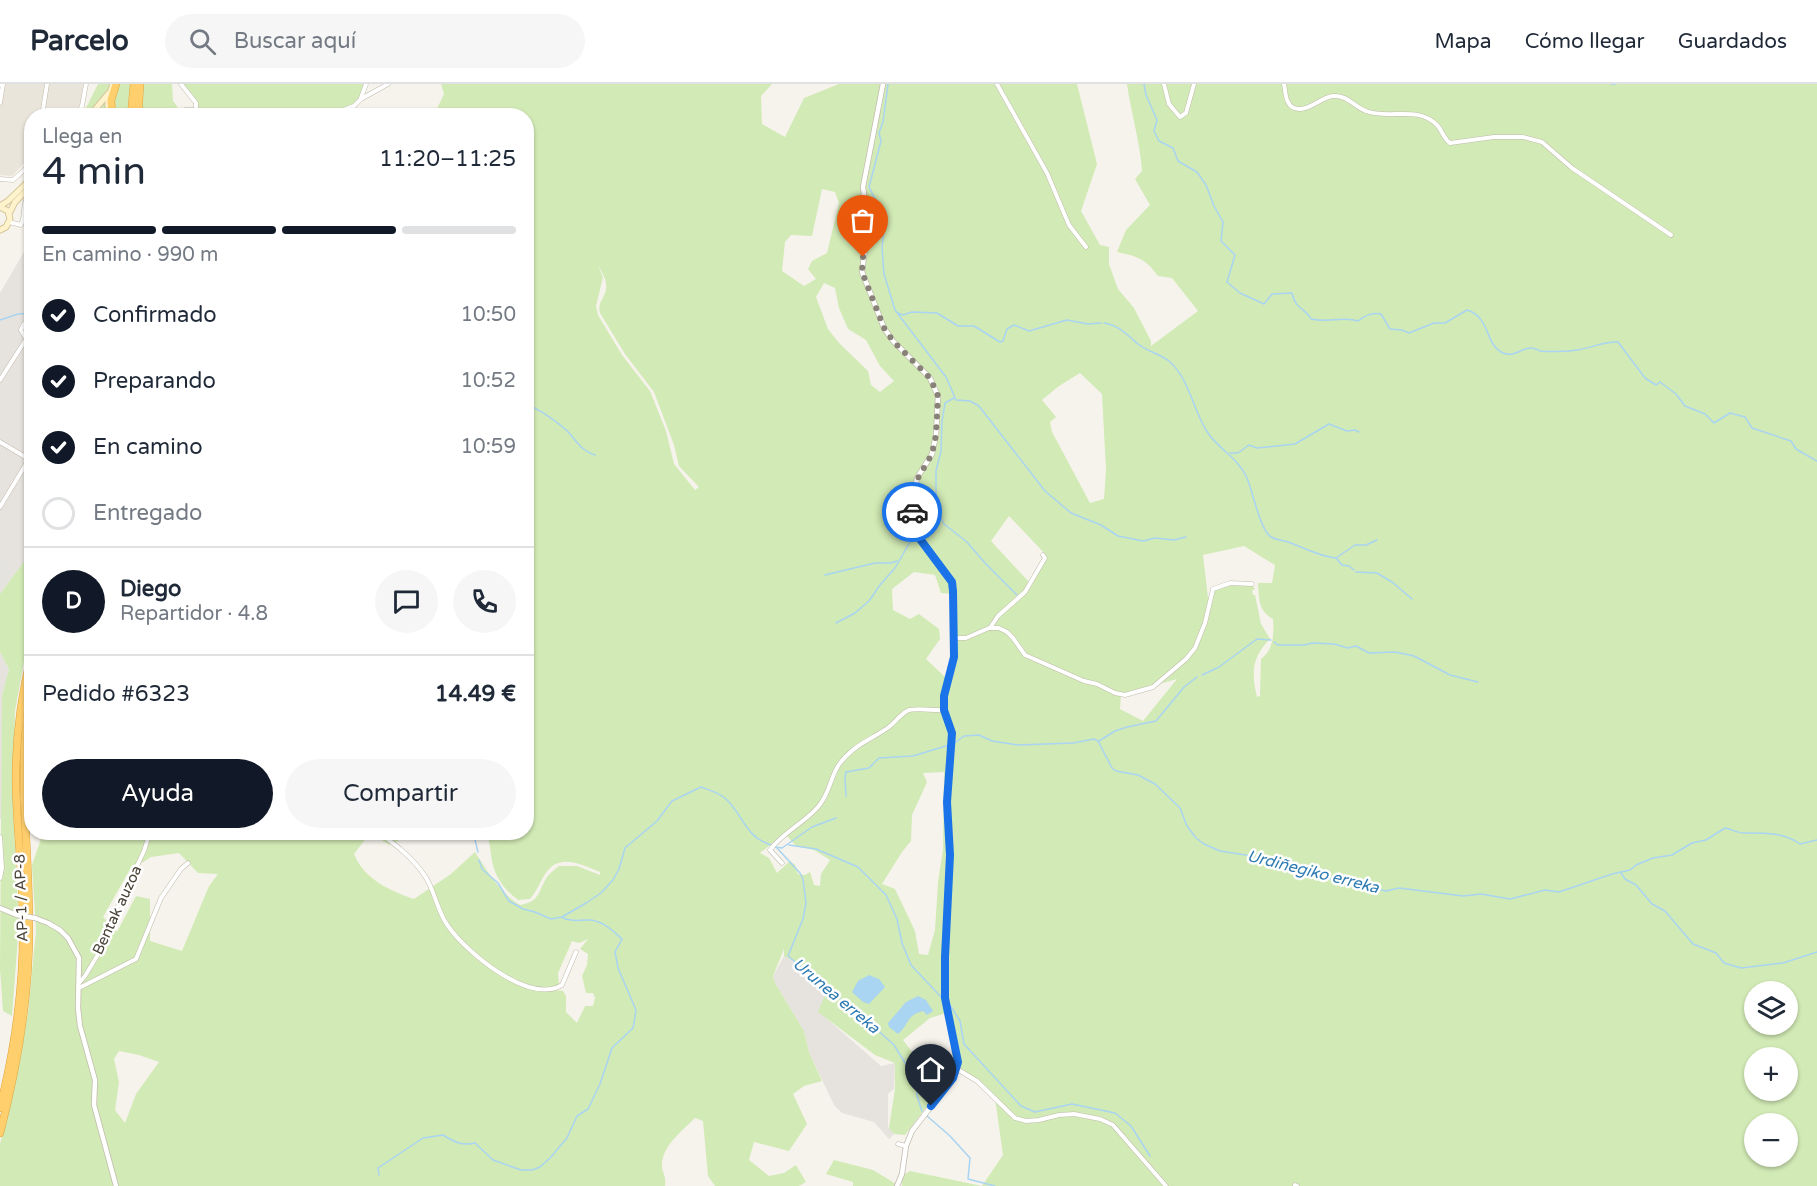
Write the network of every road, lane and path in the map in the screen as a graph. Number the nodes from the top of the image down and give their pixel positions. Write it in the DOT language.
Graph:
graph roads {
  1 [pos="1,84"];
  2 [pos="47,84"];
  3 [pos="86,84"];
  4 [pos="134,84"];
  5 [pos="140,84"];
  6 [pos="181,84"];
  7 [pos="366,84"];
  8 [pos="388,84"];
  9 [pos="883,84"];
  10 [pos="997,84"];
  11 [pos="1164,84"];
  12 [pos="1194,84"];
  13 [pos="1284,84"];
  14 [pos="113,85"];
  15 [pos="361,99"];
  16 [pos="0,103"];
  17 [pos="43,108"];
  18 [pos="81,108"];
  19 [pos="96,108"];
  20 [pos="109,108"];
  21 [pos="132,108"];
  22 [pos="138,108"];
  23 [pos="196,108"];
  24 [pos="349,108"];
  25 [pos="24,170"];
  26 [pos="0,179"];
  27 [pos="24,186"];
  28 [pos="24,193"];
  29 [pos="24,203"];
  30 [pos="0,207"];
  31 [pos="9,214"];
  32 [pos="24,219"];
  33 [pos="24,219"];
  34 [pos="9,222"];
  35 [pos="0,230"];
  36 [pos="1671,235"];
  37 [pos="1086,247"];
  38 [pos="24,340"];
  39 [pos="0,380"];
  40 [pos="0,442"];
  41 [pos="24,456"];
  42 [pos="24,469"];
  43 [pos="0,507"];
  44 [pos="1043,555"];
  45 [pos="1252,584"];
  46 [pos="989,628"];
  47 [pos="954,639"];
  48 [pos="24,695"];
  49 [pos="944,710"];
  50 [pos="24,734"];
  51 [pos="24,809"];
  52 [pos="0,837"];
  53 [pos="26,840"];
  54 [pos="147,840"];
  55 [pos="389,840"];
  56 [pos="782,862"];
  57 [pos="188,863"];
  58 [pos="1,867"];
  59 [pos="0,878"];
  60 [pos="0,908"];
  61 [pos="576,952"];
  62 [pos="78,986"];
  63 [pos="957,1069"];
  64 [pos="0,1108"];
  65 [pos="0,1133"];
  66 [pos="898,1144"];
  67 [pos="906,1146"];
  68 [pos="116,1186"];
  69 [pos="897,1186"];
  70 [pos="1166,1186"];
  1 -- 16 [label="street"];
  2 -- 17 [label="street"];
  3 -- 18 [label="street"];
  4 -- 21 [label="highway"];
  5 -- 22 [label="highway"];
  6 -- 23 [label="street"];
  7 -- 15 [label="street"];
  8 -- 15 [label="street"];
  9 -- 47 [label="street"];
  10 -- 37 [label="street"];
  11 -- 12 [label="street"];
  13 -- 36 [label="street"];
  14 -- 19 [label="main road"];
  14 -- 20 [label="highway"];
  15 -- 24 [label="street"];
  25 -- 26 [label="street"];
  27 -- 30 [label="main road"];
  28 -- 31 [label="main road"];
  29 -- 32 [label="street"];
  30 -- 31 [label="main road"];
  31 -- 34 [label="main road"];
  33 -- 34 [label="street"];
  34 -- 35 [label="main road"];
  38 -- 39 [label="street"];
  40 -- 41 [label="street"];
  42 -- 43 [label="street"];
  44 -- 46 [label="street"];
  45 -- 46 [label="street"];
  46 -- 47 [label="street"];
  47 -- 49 [label="street"];
  48 -- 64 [label="highway, AP-1 / AP-8"];
  49 -- 56 [label="street"];
  49 -- 63 [label="street"];
  50 -- 51 [label="highway, AP-1 / AP-8"];
  52 -- 58 [label="street"];
  53 -- 65 [label="highway, AP-1 / AP-8"];
  54 -- 62 [label="street, Bentak auzoa"];
  55 -- 61 [label="street"];
  57 -- 62 [label="street, Bentak auzoa"];
  58 -- 59 [label="street"];
  60 -- 62 [label="street, Bentak auzoa, bridge"];
  62 -- 68 [label="street, Bentak auzoa"];
  63 -- 67 [label="street"];
  63 -- 70 [label="street"];
  66 -- 67 [label="street"];
  67 -- 69 [label="street"];
}
